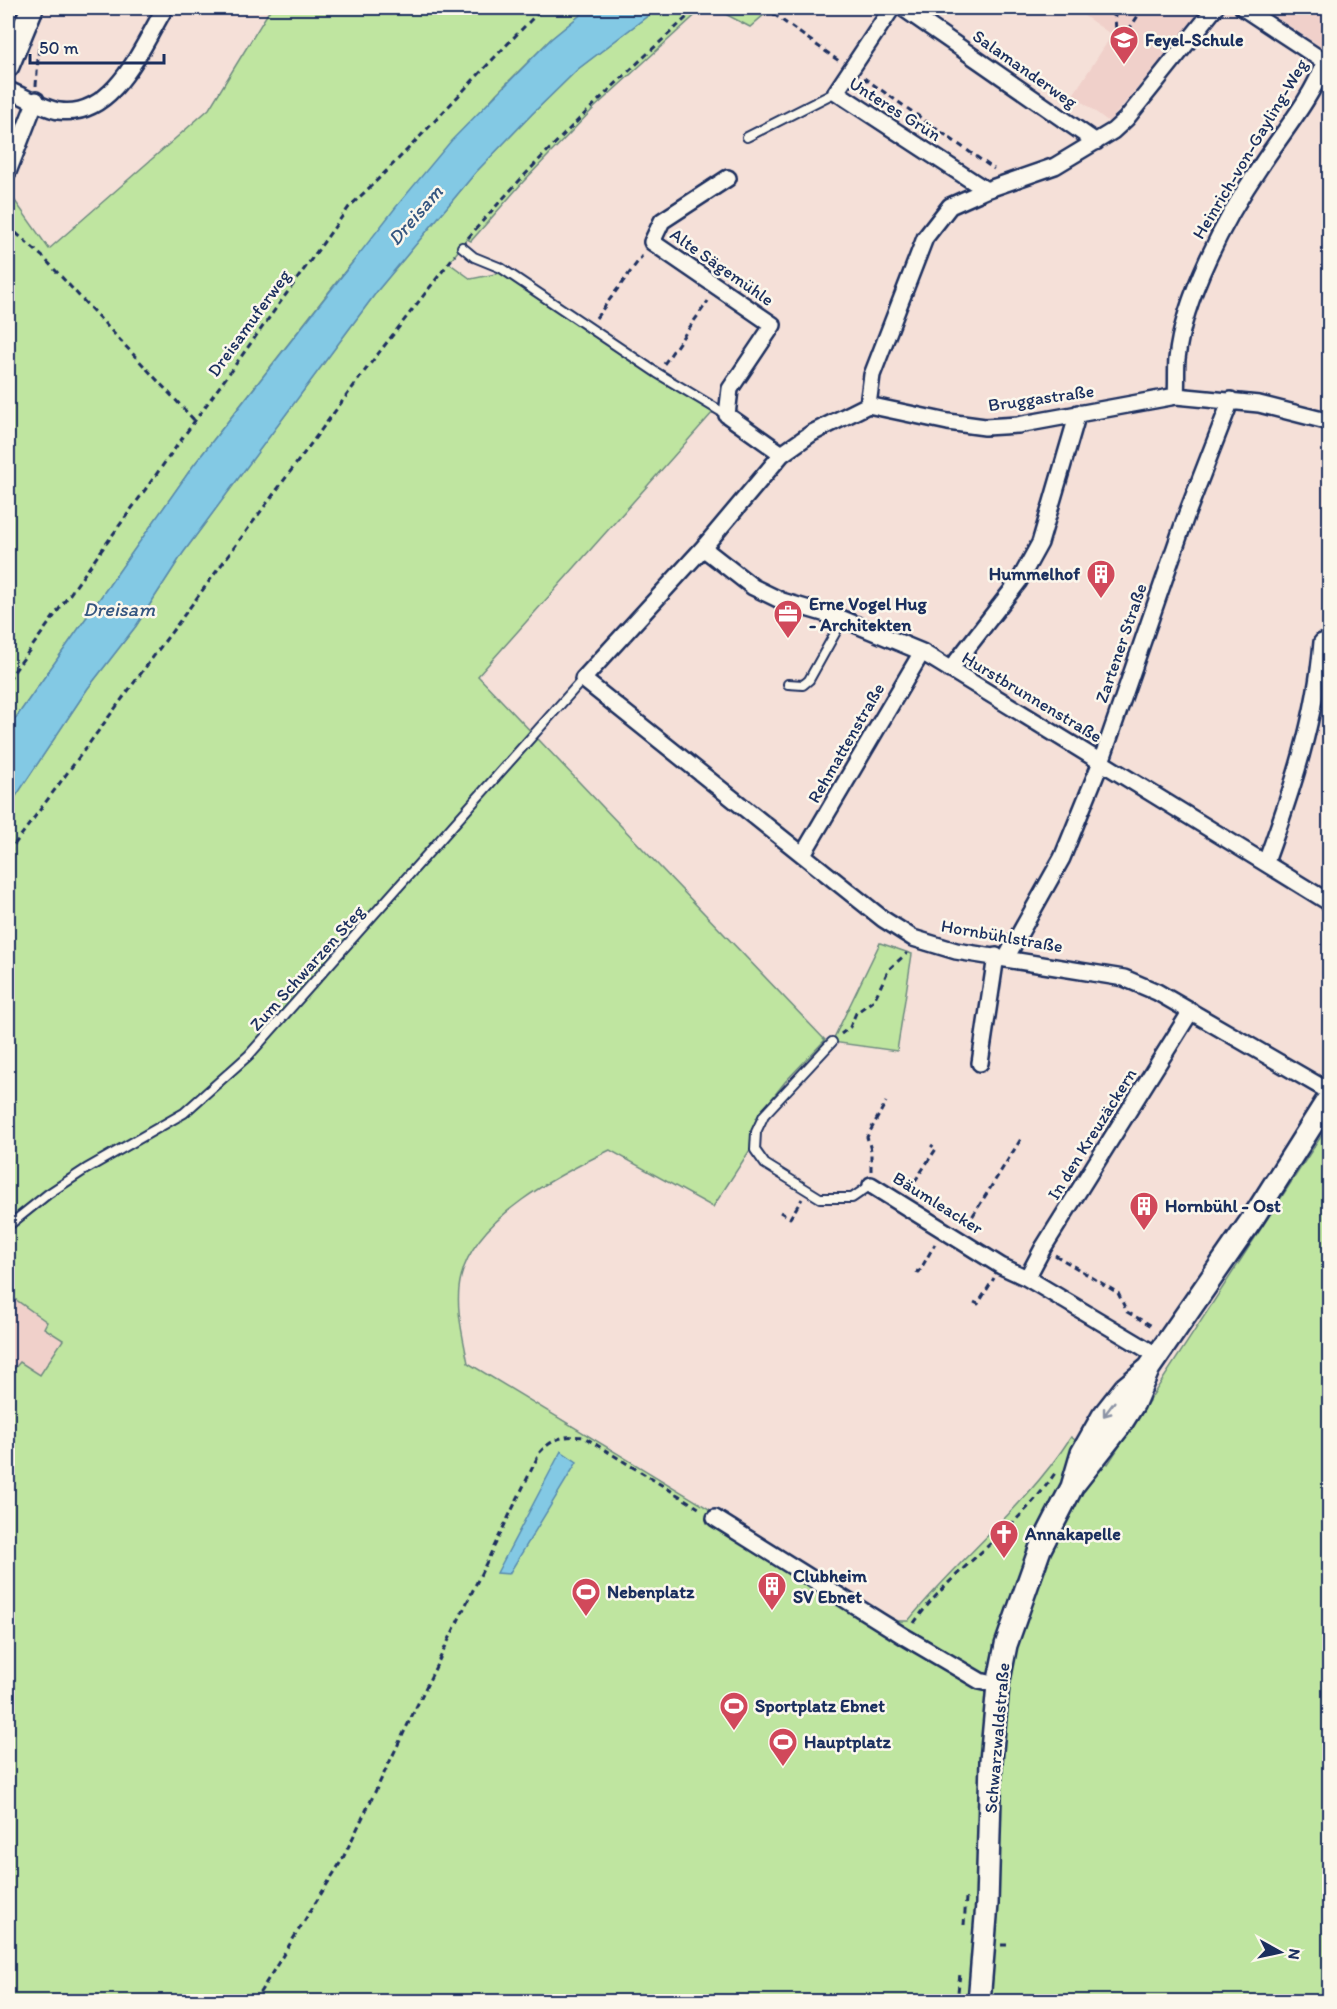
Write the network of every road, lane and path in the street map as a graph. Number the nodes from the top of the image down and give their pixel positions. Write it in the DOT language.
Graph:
graph roads {
  1 [pos="32,8"];
  2 [pos="165,8"];
  3 [pos="543,8"];
  4 [pos="697,8"];
  5 [pos="891,8"];
  6 [pos="903,8"];
  7 [pos="1102,8"];
  8 [pos="1143,8"];
  9 [pos="1215,8"];
  10 [pos="1243,8"];
  11 [pos="767,9"];
  12 [pos="39,34"];
  13 [pos="1327,61"];
  14 [pos="8,66"];
  15 [pos="851,69"];
  16 [pos="8,90"];
  17 [pos="836,92"];
  18 [pos="36,100"];
  19 [pos="747,137"];
  20 [pos="1096,142"];
  21 [pos="8,172"];
  22 [pos="728,178"];
  23 [pos="1014,182"];
  24 [pos="986,190"];
  25 [pos="8,226"];
  26 [pos="652,242"];
  27 [pos="462,247"];
  28 [pos="718,287"];
  29 [pos="589,328"];
  30 [pos="657,373"];
  31 [pos="1176,396"];
  32 [pos="1231,400"];
  33 [pos="868,405"];
  34 [pos="1078,413"];
  35 [pos="727,415"];
  36 [pos="195,421"];
  37 [pos="1329,422"];
  38 [pos="782,454"];
  39 [pos="703,548"];
  40 [pos="843,619"];
  41 [pos="1322,642"];
  42 [pos="922,652"];
  43 [pos="950,670"];
  44 [pos="583,679"];
  45 [pos="8,680"];
  46 [pos="788,684"];
  47 [pos="1101,762"];
  48 [pos="8,853"];
  49 [pos="803,854"];
  50 [pos="1266,862"];
  51 [pos="1329,903"];
  52 [pos="913,938"];
  53 [pos="1001,957"];
  54 [pos="1191,1011"];
  55 [pos="832,1042"];
  56 [pos="980,1063"];
  57 [pos="1329,1094"];
  58 [pos="886,1102"];
  59 [pos="1021,1139"];
  60 [pos="931,1145"];
  61 [pos="871,1185"];
  62 [pos="808,1190"];
  63 [pos="902,1202"];
  64 [pos="780,1212"];
  65 [pos="8,1226"];
  66 [pos="944,1229"];
  67 [pos="958,1239"];
  68 [pos="1043,1248"];
  69 [pos="1001,1266"];
  70 [pos="916,1271"];
  71 [pos="1027,1278"];
  72 [pos="974,1302"];
  73 [pos="1172,1336"];
  74 [pos="1154,1362"];
  75 [pos="1057,1469"];
  76 [pos="715,1518"];
  77 [pos="905,1637"];
  78 [pos="998,1685"];
  79 [pos="254,2001"];
  80 [pos="979,2001"];
  1 -- 14 [label="main road"];
  2 -- 18 [label="street"];
  3 -- 36 [label="path, Dreisamuferweg"];
  4 -- 27 [label="path"];
  5 -- 15 [label="street"];
  6 -- 20 [label="street, Salamanderweg"];
  7 -- 8 [label="path"];
  9 -- 20 [label="street"];
  10 -- 13 [label="street"];
  11 -- 15 [label="path"];
  12 -- 18 [label="path"];
  13 -- 31 [label="street, Heinrich-von-Gayling-Weg"];
  15 -- 17 [label="street"];
  15 -- 23 [label="path"];
  16 -- 18 [label="street"];
  17 -- 19 [label="lane, Unteres Grün"];
  17 -- 24 [label="street, Unteres Grün"];
  18 -- 21 [label="street"];
  20 -- 23 [label="street"];
  22 -- 26 [label="street, Alte Sägemühle"];
  23 -- 24 [label="street"];
  24 -- 33 [label="street"];
  25 -- 36 [label="path"];
  26 -- 28 [label="street, Alte Sägemühle"];
  26 -- 29 [label="path"];
  27 -- 29 [label="lane"];
  27 -- 48 [label="path"];
  28 -- 30 [label="path"];
  28 -- 35 [label="street, Alte Sägemühle"];
  29 -- 30 [label="lane"];
  30 -- 35 [label="lane"];
  31 -- 32 [label="street, Bruggastraße"];
  31 -- 34 [label="street, Bruggastraße"];
  32 -- 37 [label="street, Bruggastraße"];
  32 -- 47 [label="street, Zartener Straße"];
  33 -- 34 [label="street, Bruggastraße"];
  33 -- 38 [label="street"];
  34 -- 43 [label="street"];
  35 -- 38 [label="street"];
  36 -- 45 [label="path, Dreisamuferweg"];
  38 -- 39 [label="street"];
  39 -- 40 [label="street, Hurstbrunnenstraße"];
  39 -- 44 [label="street"];
  40 -- 42 [label="street, Hurstbrunnenstraße"];
  40 -- 46 [label="lane"];
  41 -- 50 [label="street"];
  42 -- 43 [label="street, Hurstbrunnenstraße"];
  42 -- 49 [label="street, Rehmattenstraße"];
  43 -- 47 [label="street, Hurstbrunnenstraße"];
  44 -- 49 [label="street, Hornbühlstraße"];
  44 -- 65 [label="lane, Zum Schwarzen Steg"];
  47 -- 50 [label="street, Hurstbrunnenstraße"];
  47 -- 53 [label="street, Zartener Straße"];
  49 -- 52 [label="street, Hornbühlstraße"];
  50 -- 51 [label="street, Hurstbrunnenstraße"];
  52 -- 53 [label="street, Hornbühlstraße"];
  52 -- 55 [label="path"];
  53 -- 54 [label="street, Hornbühlstraße"];
  53 -- 56 [label="street, Zartener Straße"];
  54 -- 57 [label="street, Hornbühlstraße"];
  54 -- 68 [label="street, In den Kreuzäckern"];
  55 -- 62 [label="lane, Bäumleacker"];
  57 -- 73 [label="main road, Schwarzwaldstraße"];
  58 -- 61 [label="path"];
  59 -- 67 [label="path"];
  60 -- 63 [label="path"];
  61 -- 62 [label="lane, Bäumleacker"];
  61 -- 63 [label="street, Bäumleacker"];
  62 -- 64 [label="path"];
  63 -- 66 [label="street, Bäumleacker"];
  66 -- 67 [label="street, Bäumleacker"];
  66 -- 70 [label="path"];
  67 -- 69 [label="street, Bäumleacker"];
  68 -- 71 [label="street, In den Kreuzäckern"];
  68 -- 73 [label="path"];
  69 -- 71 [label="street, Bäumleacker"];
  69 -- 72 [label="path"];
  71 -- 74 [label="street, Bäumleacker"];
  73 -- 74 [label="main road, Schwarzwaldstraße"];
  74 -- 78 [label="main road, Schwarzwaldstraße"];
  75 -- 77 [label="path"];
  76 -- 77 [label="street"];
  76 -- 79 [label="path"];
  77 -- 78 [label="street"];
  78 -- 80 [label="main road, Schwarzwaldstraße"];
}
